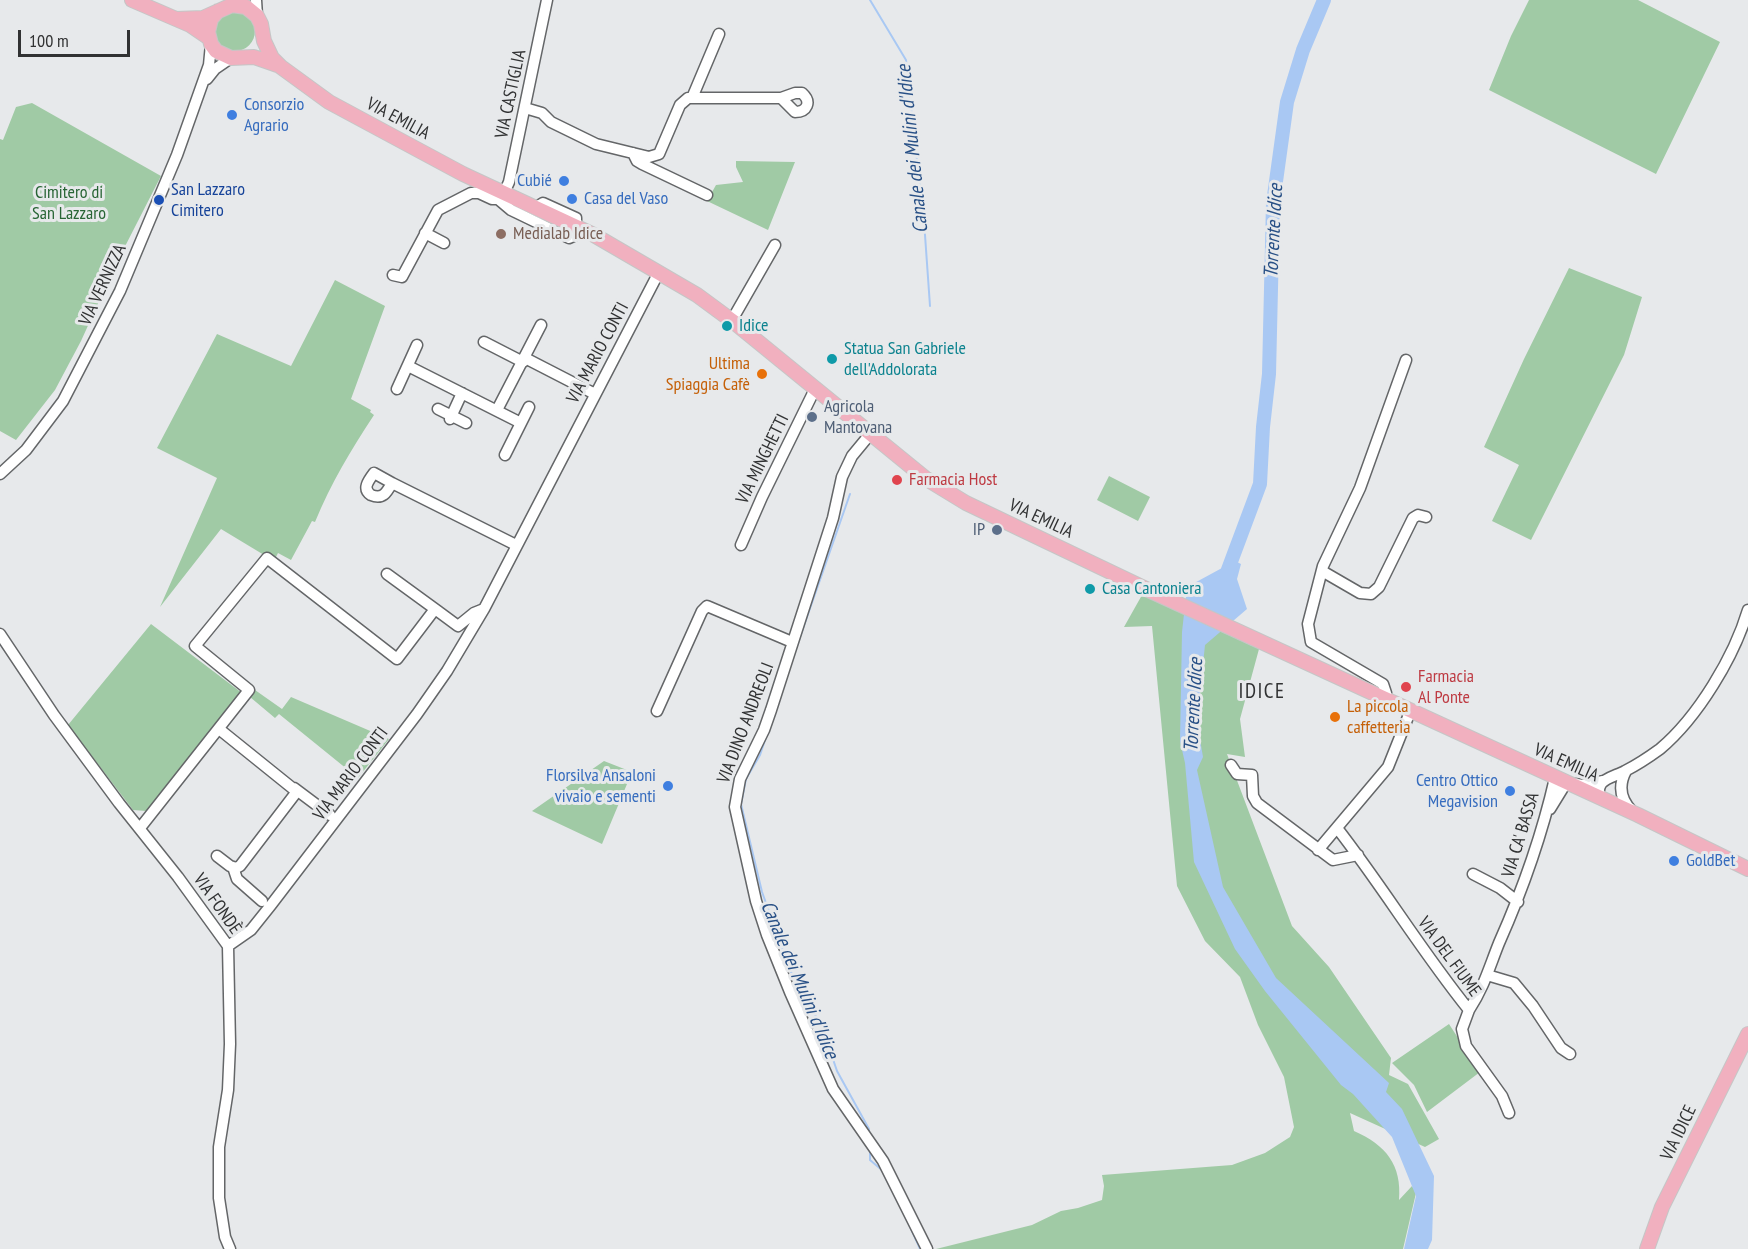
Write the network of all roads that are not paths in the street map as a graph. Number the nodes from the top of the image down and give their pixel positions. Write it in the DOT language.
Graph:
graph roads {
  1 [pos="132,0"];
  2 [pos="256,0"];
  3 [pos="547,0"];
  4 [pos="231,5"];
  5 [pos="257,16"];
  6 [pos="177,19"];
  7 [pos="262,33"];
  8 [pos="719,34"];
  9 [pos="210,41"];
  10 [pos="246,56"];
  11 [pos="231,58"];
  12 [pos="281,67"];
  13 [pos="200,89"];
  14 [pos="692,98"];
  15 [pos="781,98"];
  16 [pos="525,108"];
  17 [pos="633,153"];
  18 [pos="463,174"];
  19 [pos="466,194"];
  20 [pos="707,195"];
  21 [pos="501,196"];
  22 [pos="580,229"];
  23 [pos="425,233"];
  24 [pos="444,243"];
  25 [pos="775,245"];
  26 [pos="659,272"];
  27 [pos="393,275"];
  28 [pos="732,320"];
  29 [pos="542,325"];
  30 [pos="484,342"];
  31 [pos="417,345"];
  32 [pos="524,360"];
  33 [pos="1406,360"];
  34 [pos="408,366"];
  35 [pos="397,389"];
  36 [pos="815,389"];
  37 [pos="462,393"];
  38 [pos="595,394"];
  39 [pos="529,407"];
  40 [pos="438,409"];
  41 [pos="497,410"];
  42 [pos="450,417"];
  43 [pos="466,423"];
  44 [pos="521,423"];
  45 [pos="871,434"];
  46 [pos="505,455"];
  47 [pos="0,474"];
  48 [pos="393,483"];
  49 [pos="1426,517"];
  50 [pos="516,545"];
  51 [pos="741,545"];
  52 [pos="1322,571"];
  53 [pos="387,574"];
  54 [pos="435,609"];
  55 [pos="484,609"];
  56 [pos="1748,610"];
  57 [pos="0,634"];
  58 [pos="792,642"];
  59 [pos="1368,676"];
  60 [pos="1371,693"];
  61 [pos="1385,700"];
  62 [pos="657,711"];
  63 [pos="1410,712"];
  64 [pos="219,729"];
  65 [pos="1231,765"];
  66 [pos="1626,771"];
  67 [pos="1560,780"];
  68 [pos="1603,781"];
  69 [pos="294,788"];
  70 [pos="1599,798"];
  71 [pos="330,815"];
  72 [pos="1638,815"];
  73 [pos="140,828"];
  74 [pos="1337,828"];
  75 [pos="1318,850"];
  76 [pos="1358,855"];
  77 [pos="217,856"];
  78 [pos="1731,860"];
  79 [pos="1748,864"];
  80 [pos="233,867"];
  81 [pos="1748,869"];
  82 [pos="1473,874"];
  83 [pos="262,901"];
  84 [pos="1518,902"];
  85 [pos="228,946"];
  86 [pos="1487,975"];
  87 [pos="1469,1010"];
  88 [pos="1748,1034"];
  89 [pos="1570,1054"];
  90 [pos="1509,1113"];
  91 [pos="230,1249"];
  92 [pos="927,1249"];
  93 [pos="1647,1249"];
  1 -- 6 [label="main road"];
  2 -- 5 [label="street"];
  3 -- 16 [label="street, VIA CASTIGLIA"];
  4 -- 5 [label="main road"];
  4 -- 6 [label="main road"];
  4 -- 9 [label="main road"];
  5 -- 7 [label="main road, VIA EMILIA"];
  6 -- 9 [label="main road"];
  7 -- 10 [label="main road"];
  7 -- 12 [label="main road, VIA EMILIA"];
  8 -- 14 [label="street"];
  9 -- 11 [label="main road"];
  9 -- 13 [label="street, VIA VERNIZZA"];
  10 -- 11 [label="main road, VIA EMILIA"];
  10 -- 12 [label="main road, VIA EMILIA"];
  11 -- 13 [label="street, VIA VERNIZZA"];
  12 -- 18 [label="main road, VIA EMILIA"];
  13 -- 47 [label="street, VIA VERNIZZA"];
  14 -- 15 [label="street"];
  14 -- 17 [label="street"];
  16 -- 17 [label="street"];
  16 -- 21 [label="street, VIA CASTIGLIA"];
  17 -- 20 [label="street"];
  18 -- 19 [label="street"];
  18 -- 21 [label="main road, VIA EMILIA"];
  19 -- 21 [label="street, VIA EMILIA"];
  19 -- 23 [label="street"];
  21 -- 22 [label="main road, VIA EMILIA"];
  21 -- 22 [label="street, VIA EMILIA"];
  22 -- 26 [label="main road, VIA EMILIA"];
  23 -- 24 [label="street"];
  23 -- 27 [label="street"];
  25 -- 28 [label="street"];
  26 -- 28 [label="main road, VIA EMILIA"];
  26 -- 38 [label="street, VIA MARIO CONTI"];
  28 -- 36 [label="main road, VIA EMILIA"];
  29 -- 32 [label="street"];
  30 -- 32 [label="street"];
  31 -- 34 [label="street"];
  32 -- 38 [label="street"];
  32 -- 41 [label="street"];
  33 -- 52 [label="street"];
  34 -- 35 [label="street"];
  34 -- 37 [label="street"];
  36 -- 45 [label="main road, VIA EMILIA"];
  36 -- 51 [label="street, VIA MINGHETTI"];
  37 -- 41 [label="street"];
  37 -- 42 [label="street"];
  38 -- 50 [label="street, VIA MARIO CONTI"];
  39 -- 44 [label="street"];
  40 -- 42 [label="street"];
  41 -- 44 [label="street"];
  42 -- 43 [label="street"];
  44 -- 46 [label="street"];
  45 -- 58 [label="street, VIA DINO ANDREOLI"];
  45 -- 60 [label="main road, VIA EMILIA"];
  48 -- 50 [label="street"];
  49 -- 52 [label="street"];
  50 -- 55 [label="street, VIA MARIO CONTI"];
  52 -- 59 [label="street"];
  53 -- 54 [label="street"];
  54 -- 55 [label="street"];
  54 -- 64 [label="street"];
  55 -- 85 [label="street, VIA MARIO CONTI"];
  56 -- 66 [label="street"];
  57 -- 73 [label="street, VIA FONDÈ"];
  58 -- 62 [label="street"];
  58 -- 92 [label="street, VIA DINO ANDREOLI"];
  59 -- 60 [label="street"];
  59 -- 61 [label="street"];
  60 -- 61 [label="main road, VIA EMILIA"];
  61 -- 63 [label="main road, VIA EMILIA"];
  63 -- 67 [label="main road, VIA EMILIA"];
  63 -- 74 [label="street"];
  64 -- 69 [label="street"];
  64 -- 73 [label="street"];
  65 -- 75 [label="street"];
  66 -- 68 [label="street"];
  66 -- 72 [label="street"];
  67 -- 68 [label="street"];
  67 -- 70 [label="main road, VIA EMILIA"];
  67 -- 84 [label="street, VIA CA' BASSA"];
  68 -- 70 [label="street"];
  69 -- 71 [label="street"];
  69 -- 80 [label="street"];
  70 -- 72 [label="main road, VIA EMILIA"];
  72 -- 78 [label="main road, VIA EMILIA"];
  73 -- 85 [label="street, VIA FONDÈ"];
  74 -- 75 [label="street"];
  74 -- 76 [label="street, VIA DEL FIUME"];
  75 -- 76 [label="street"];
  76 -- 87 [label="street, VIA DEL FIUME"];
  77 -- 80 [label="street"];
  78 -- 79 [label="main road, VIA EMILIA"];
  78 -- 81 [label="main road, VIA EMILIA"];
  80 -- 83 [label="street"];
  82 -- 84 [label="street, VIA CA' BASSA"];
  84 -- 86 [label="street, VIA CA' BASSA"];
  85 -- 91 [label="street, VIA FONDÈ"];
  86 -- 87 [label="street, VIA CA' BASSA"];
  86 -- 89 [label="street"];
  87 -- 90 [label="street, VIA DEL FIUME"];
  88 -- 93 [label="main road, VIA IDICE"];
}
